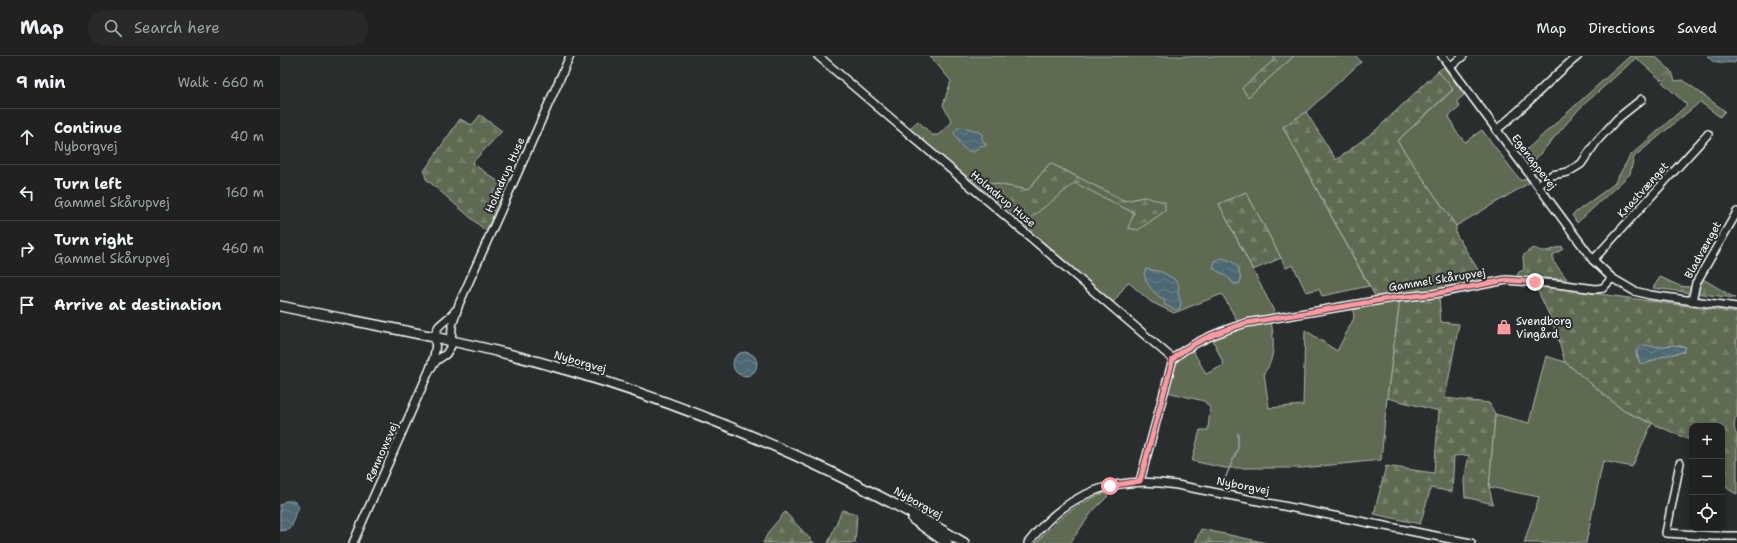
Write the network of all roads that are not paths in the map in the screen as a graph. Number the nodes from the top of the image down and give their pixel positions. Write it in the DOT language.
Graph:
graph roads {
  1 [pos="570,56"];
  2 [pos="818,56"];
  3 [pos="1442,56"];
  4 [pos="1463,56"];
  5 [pos="1578,56"];
  6 [pos="1450,67"];
  7 [pos="1642,99"];
  8 [pos="1496,130"];
  9 [pos="1708,134"];
  10 [pos="1538,185"];
  11 [pos="1737,212"];
  12 [pos="1593,260"];
  13 [pos="1612,278"];
  14 [pos="1692,301"];
  15 [pos="459,304"];
  16 [pos="280,306"];
  17 [pos="1737,307"];
  18 [pos="435,338"];
  19 [pos="452,341"];
  20 [pos="1173,359"];
  21 [pos="430,369"];
  22 [pos="1680,463"];
  23 [pos="1140,481"];
  24 [pos="859,486"];
  25 [pos="1737,536"];
  26 [pos="353,543"];
  27 [pos="947,543"];
  28 [pos="964,543"];
  29 [pos="1028,543"];
  30 [pos="1471,543"];
  1 -- 15 [label="street, Holmdrup Huse"];
  2 -- 20 [label="street, Holmdrup Huse"];
  3 -- 6 [label="street, Egenappevej"];
  4 -- 6 [label="street"];
  5 -- 8 [label="street"];
  6 -- 8 [label="street, Egenappevej"];
  7 -- 10 [label="street"];
  8 -- 10 [label="street, Egenappevej"];
  9 -- 12 [label="street, Knastvænget"];
  10 -- 12 [label="street, Egenappevej"];
  11 -- 14 [label="street, Bladvænget"];
  12 -- 13 [label="street, Egenappevej"];
  13 -- 14 [label="street"];
  13 -- 20 [label="street, Gammel Skårupvej"];
  14 -- 17 [label="street"];
  15 -- 18 [label="street, Holmdrup Huse"];
  15 -- 19 [label="street, Holmdrup Huse"];
  16 -- 18 [label="main road, Nyborgvej"];
  18 -- 19 [label="main road, Nyborgvej"];
  18 -- 21 [label="street, Rønnowsvej"];
  19 -- 21 [label="street, Rønnowsvej"];
  19 -- 24 [label="main road, Nyborgvej"];
  20 -- 23 [label="street"];
  21 -- 26 [label="street, Rønnowsvej"];
  22 -- 25 [label="street"];
  23 -- 29 [label="street, Nyborgvej"];
  23 -- 30 [label="street, Nyborgvej"];
  24 -- 27 [label="main road, Nyborgvej"];
  24 -- 28 [label="main road, Nyborgvej"];
}
